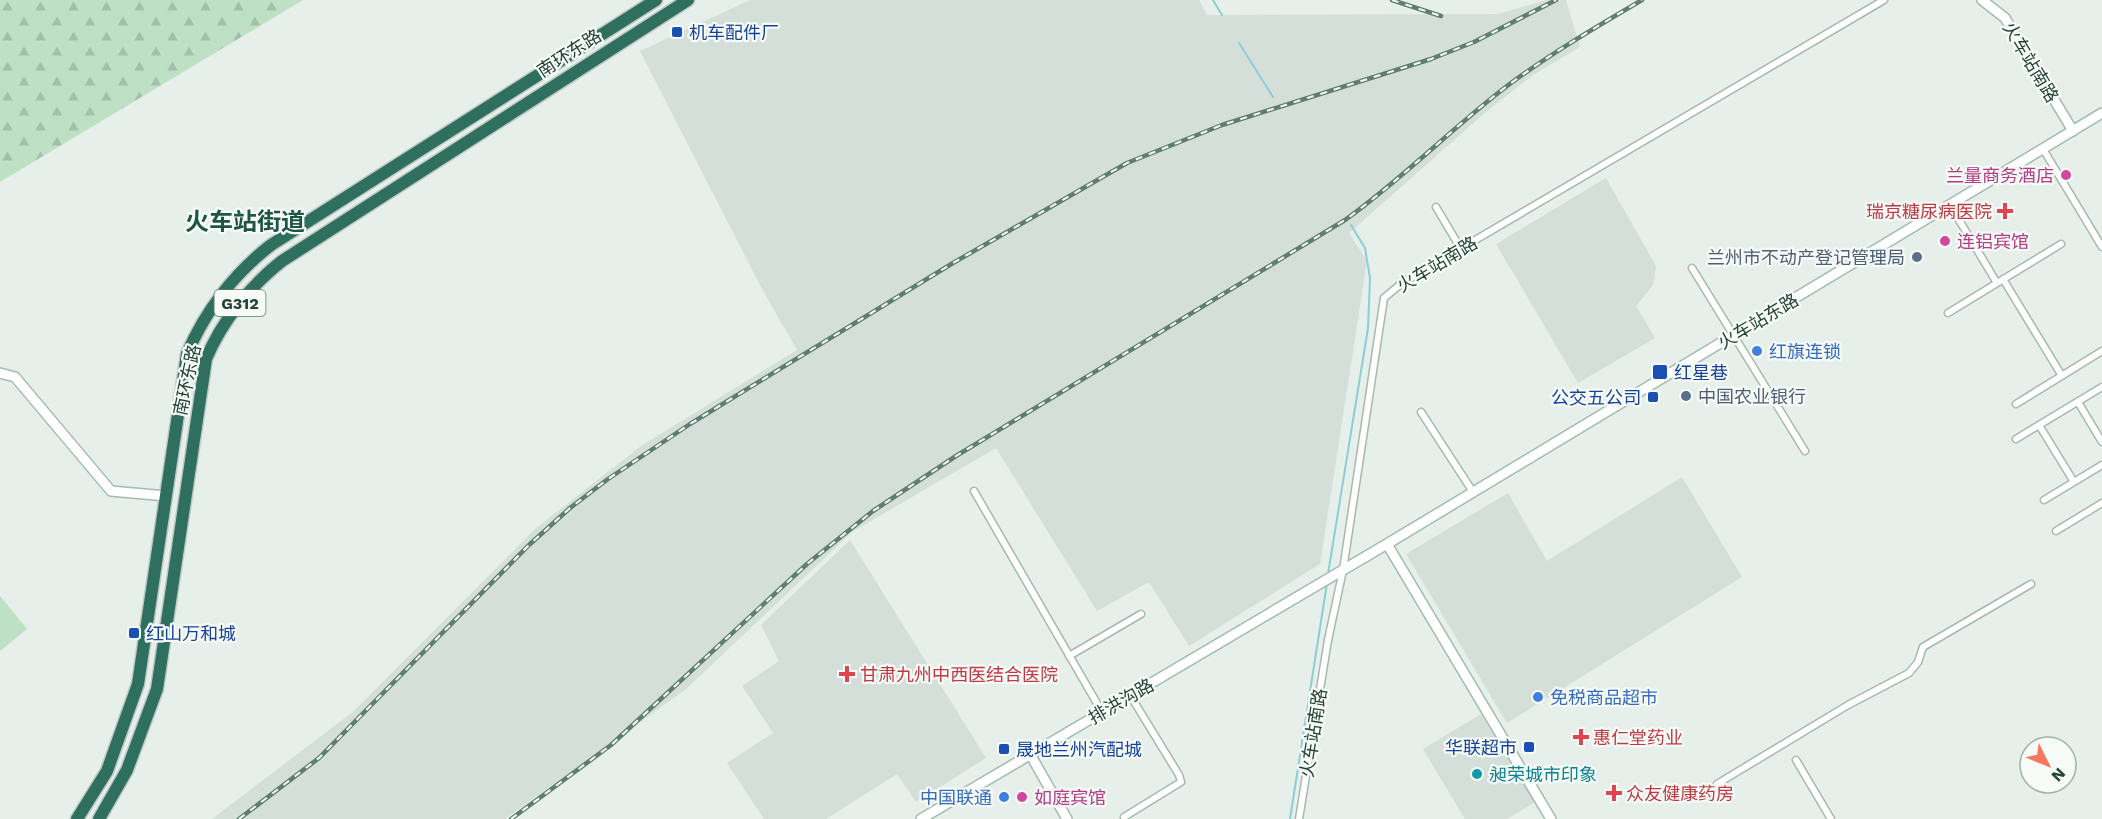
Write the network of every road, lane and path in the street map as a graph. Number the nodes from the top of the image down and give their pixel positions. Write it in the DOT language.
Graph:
graph roads {
  1 [pos="656,0"];
  2 [pos="687,0"];
  3 [pos="1884,0"];
  4 [pos="1984,0"];
  5 [pos="2102,113"];
  6 [pos="2073,131"];
  7 [pos="2043,149"];
  8 [pos="1950,205"];
  9 [pos="1436,207"];
  10 [pos="2061,244"];
  11 [pos="2102,247"];
  12 [pos="1461,249"];
  13 [pos="1692,268"];
  14 [pos="2000,281"];
  15 [pos="1948,313"];
  16 [pos="1733,336"];
  17 [pos="2102,351"];
  18 [pos="0,373"];
  19 [pos="2062,376"];
  20 [pos="2102,387"];
  21 [pos="2078,402"];
  22 [pos="2016,404"];
  23 [pos="1421,412"];
  24 [pos="2039,425"];
  25 [pos="2016,439"];
  26 [pos="2102,442"];
  27 [pos="1805,451"];
  28 [pos="2102,465"];
  29 [pos="2073,482"];
  30 [pos="974,491"];
  31 [pos="1473,492"];
  32 [pos="166,496"];
  33 [pos="2044,500"];
  34 [pos="2102,503"];
  35 [pos="2056,531"];
  36 [pos="1387,544"];
  37 [pos="1340,572"];
  38 [pos="1321,583"];
  39 [pos="2031,584"];
  40 [pos="1141,614"];
  41 [pos="1070,656"];
  42 [pos="1130,695"];
  43 [pos="1102,712"];
  44 [pos="1030,754"];
  45 [pos="1796,759"];
  46 [pos="1717,784"];
  47 [pos="1124,817"];
  48 [pos="77,819"];
  49 [pos="99,819"];
  50 [pos="921,819"];
  51 [pos="1067,819"];
  52 [pos="1299,819"];
  53 [pos="1551,819"];
  54 [pos="1831,819"];
  1 -- 32 [label="highway, 南环东路 / G312"];
  2 -- 49 [label="highway, 南环东路 / G312"];
  3 -- 12 [label="street, 火车站南路"];
  4 -- 6 [label="main road, 火车站南路"];
  5 -- 6 [label="main road, 火车站东路"];
  6 -- 7 [label="main road, 火车站东路"];
  7 -- 8 [label="main road, 火车站东路"];
  7 -- 11 [label="street"];
  8 -- 14 [label="street"];
  8 -- 16 [label="main road, 火车站东路"];
  9 -- 12 [label="street"];
  10 -- 14 [label="street"];
  12 -- 37 [label="street, 火车站南路"];
  13 -- 16 [label="street"];
  14 -- 15 [label="street"];
  14 -- 19 [label="street"];
  16 -- 27 [label="street"];
  16 -- 31 [label="main road, 火车站东路"];
  17 -- 19 [label="street"];
  18 -- 32 [label="main road"];
  19 -- 22 [label="street"];
  20 -- 21 [label="street"];
  21 -- 24 [label="street"];
  21 -- 26 [label="street"];
  23 -- 31 [label="street"];
  24 -- 25 [label="street"];
  24 -- 29 [label="street"];
  28 -- 29 [label="street"];
  29 -- 33 [label="street"];
  30 -- 41 [label="street"];
  31 -- 36 [label="main road, 火车站东路"];
  32 -- 48 [label="highway, 南环东路 / G312"];
  34 -- 35 [label="street"];
  36 -- 37 [label="main road, 火车站东路"];
  36 -- 53 [label="main road"];
  37 -- 38 [label="main road, 火车站东路"];
  37 -- 52 [label="street, 火车站南路"];
  38 -- 42 [label="main road, 排洪沟路"];
  39 -- 46 [label="street"];
  40 -- 41 [label="street"];
  41 -- 43 [label="street"];
  42 -- 43 [label="main road, 排洪沟路"];
  42 -- 47 [label="street"];
  43 -- 44 [label="main road, 排洪沟路"];
  44 -- 50 [label="main road, 排洪沟路"];
  44 -- 51 [label="main road"];
  45 -- 54 [label="street"];
}
